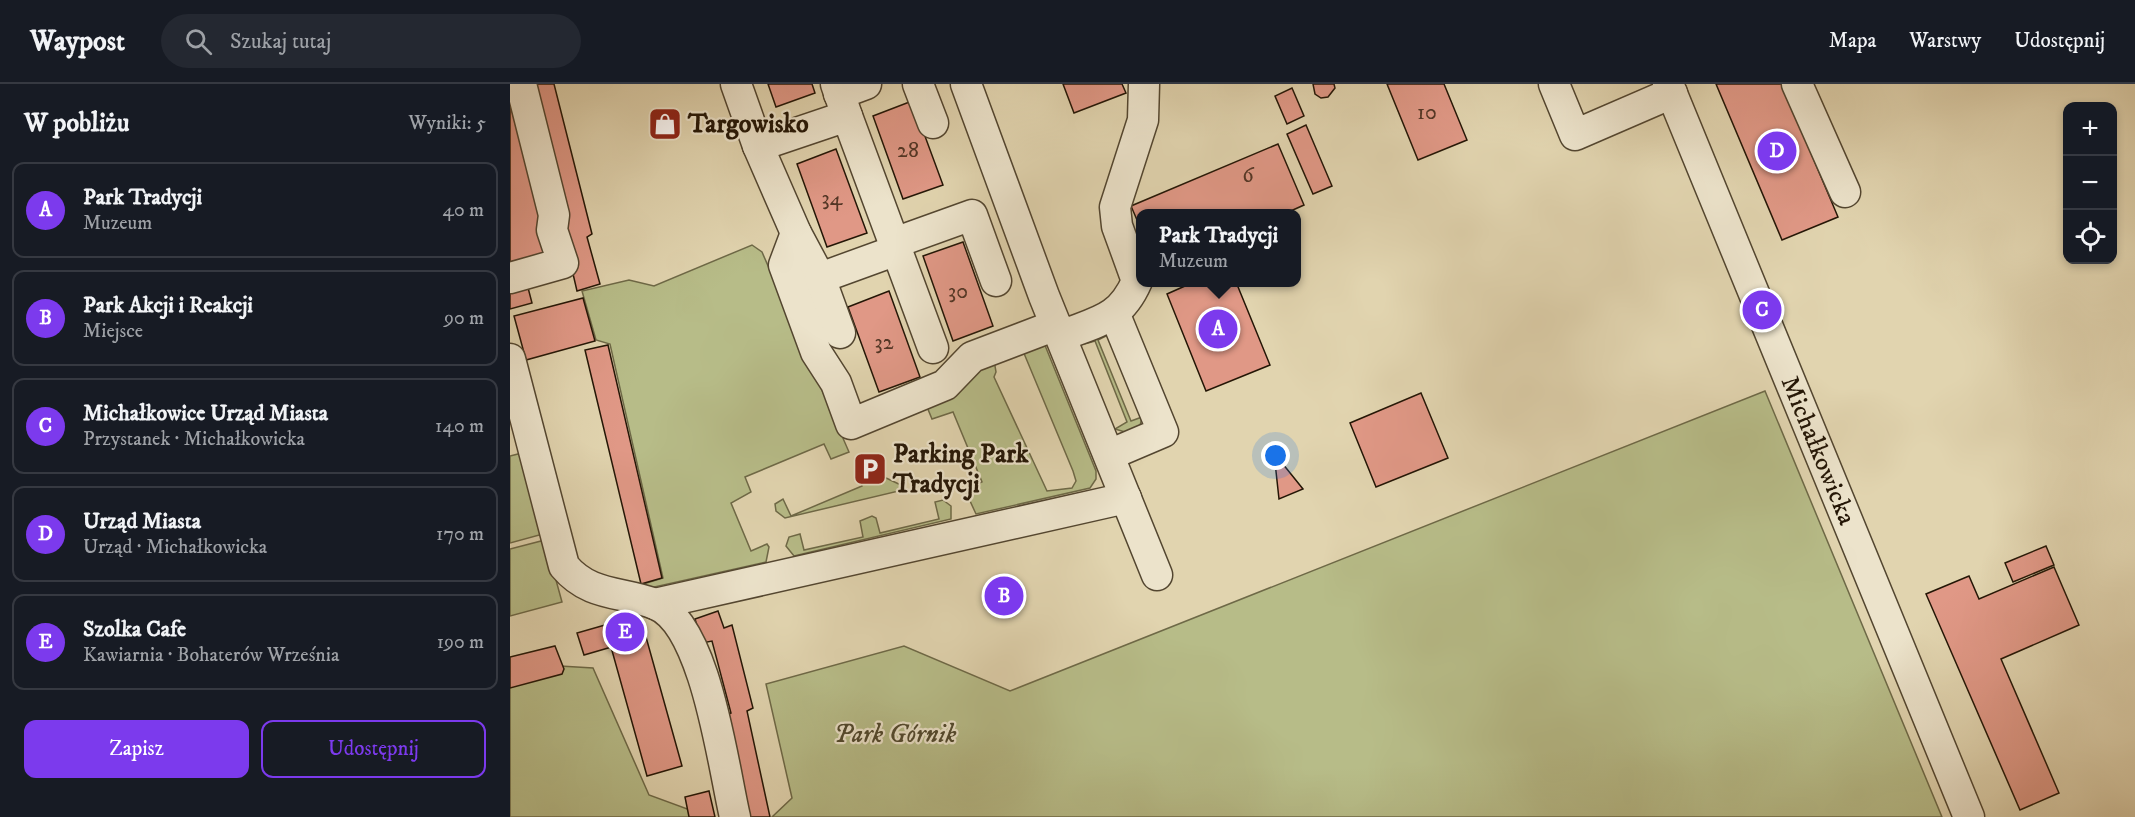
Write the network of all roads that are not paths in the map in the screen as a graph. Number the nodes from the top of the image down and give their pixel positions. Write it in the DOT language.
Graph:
graph roads {
  1 [pos="521,84"];
  2 [pos="736,84"];
  3 [pos="918,84"];
  4 [pos="966,84"];
  5 [pos="1144,84"];
  6 [pos="1554,84"];
  7 [pos="1797,84"];
  8 [pos="1670,89"];
  9 [pos="847,94"];
  10 [pos="933,123"];
  11 [pos="758,146"];
  12 [pos="1845,192"];
  13 [pos="1009,201"];
  14 [pos="972,215"];
  15 [pos="796,233"];
  16 [pos="896,247"];
  17 [pos="510,278"];
  18 [pos="820,278"];
  19 [pos="1136,278"];
  20 [pos="996,281"];
  21 [pos="1136,284"];
  22 [pos="1115,315"];
  23 [pos="1059,331"];
  24 [pos="840,333"];
  25 [pos="933,348"];
  26 [pos="510,359"];
  27 [pos="1109,455"];
  28 [pos="1126,498"];
  29 [pos="1157,575"];
  30 [pos="656,604"];
  31 [pos="735,817"];
  32 [pos="1970,817"];
  1 -- 17 [label="street"];
  2 -- 11 [label="street"];
  3 -- 10 [label="street"];
  4 -- 13 [label="street"];
  5 -- 19 [label="street"];
  6 -- 8 [label="street"];
  7 -- 12 [label="street"];
  8 -- 32 [label="street, Michałkowicka"];
  9 -- 11 [label="street"];
  9 -- 16 [label="street"];
  11 -- 15 [label="street"];
  13 -- 14 [label="street"];
  13 -- 23 [label="street"];
  14 -- 16 [label="street"];
  14 -- 20 [label="street"];
  15 -- 18 [label="street"];
  15 -- 23 [label="street"];
  16 -- 18 [label="street"];
  16 -- 25 [label="street"];
  18 -- 24 [label="street"];
  21 -- 22 [label="street"];
  22 -- 23 [label="street"];
  22 -- 27 [label="street"];
  23 -- 27 [label="street"];
  26 -- 30 [label="street"];
  27 -- 28 [label="street"];
  28 -- 29 [label="street"];
  28 -- 30 [label="street"];
  30 -- 31 [label="street"];
}
